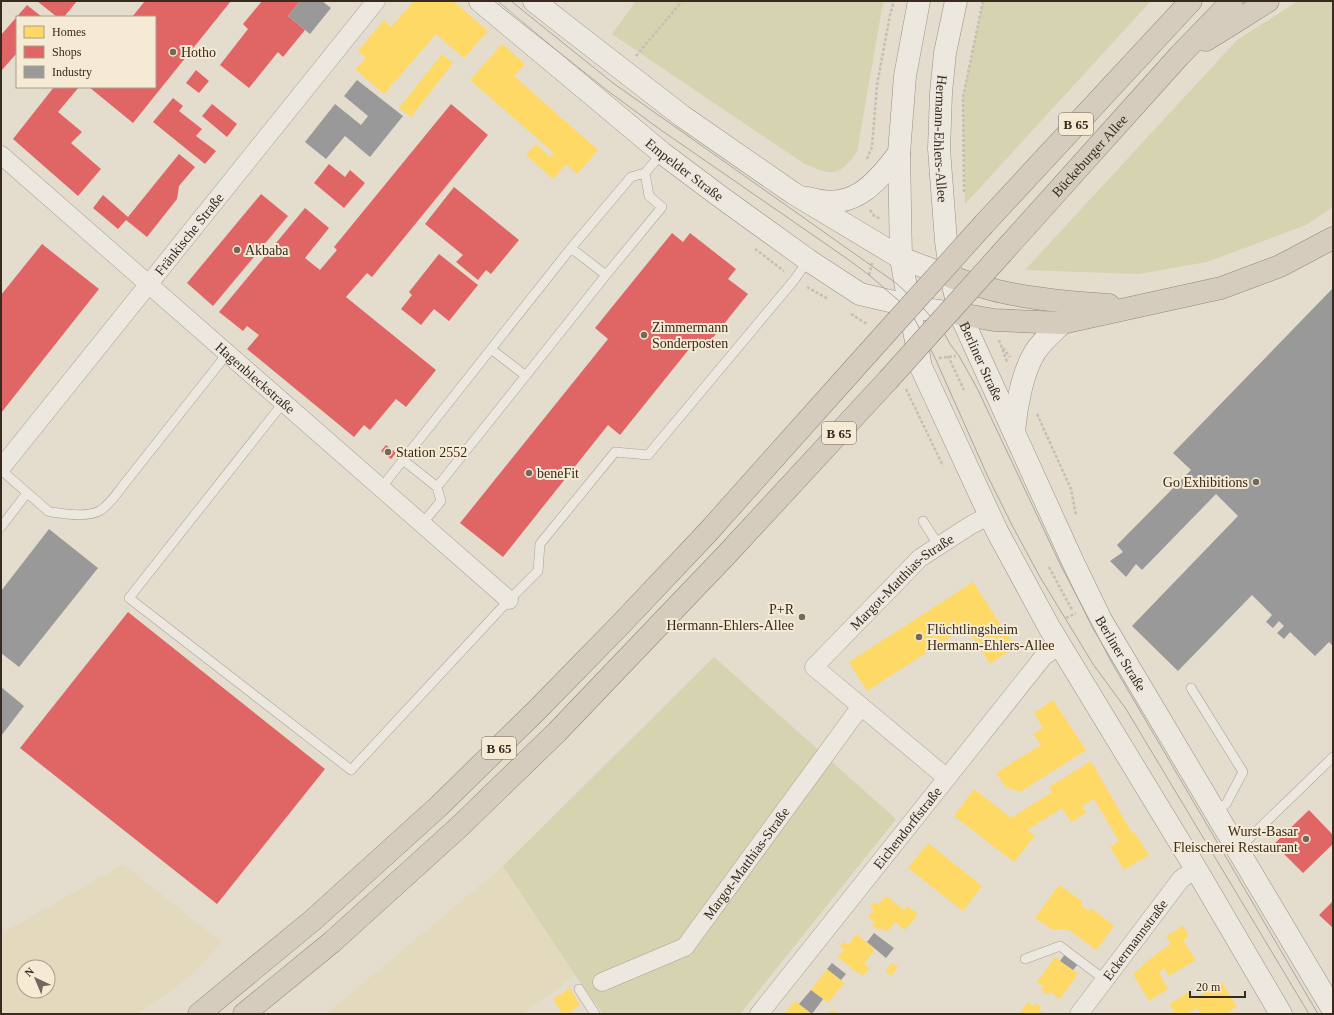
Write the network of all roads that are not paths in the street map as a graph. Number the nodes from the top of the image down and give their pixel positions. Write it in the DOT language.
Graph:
graph roads {
  1 [pos="376,1"];
  2 [pos="480,1"];
  3 [pos="534,1"];
  4 [pos="919,1"];
  5 [pos="956,1"];
  6 [pos="1187,1"];
  7 [pos="1191,1"];
  8 [pos="1232,1"];
  9 [pos="1268,1"];
  10 [pos="1169,24"];
  11 [pos="1179,56"];
  12 [pos="662,153"];
  13 [pos="899,153"];
  14 [pos="1,155"];
  15 [pos="645,173"];
  16 [pos="793,193"];
  17 [pos="1333,238"];
  18 [pos="571,248"];
  19 [pos="901,258"];
  20 [pos="808,260"];
  21 [pos="606,276"];
  22 [pos="951,277"];
  23 [pos="148,285"];
  24 [pos="984,288"];
  25 [pos="909,305"];
  26 [pos="1138,307"];
  27 [pos="960,314"];
  28 [pos="1062,323"];
  29 [pos="492,349"];
  30 [pos="227,354"];
  31 [pos="919,362"];
  32 [pos="526,376"];
  33 [pos="283,403"];
  34 [pos="1014,432"];
  35 [pos="403,460"];
  36 [pos="1,469"];
  37 [pos="437,487"];
  38 [pos="381,488"];
  39 [pos="27,493"];
  40 [pos="990,515"];
  41 [pos="923,521"];
  42 [pos="422,524"];
  43 [pos="1,527"];
  44 [pos="939,546"];
  45 [pos="509,600"];
  46 [pos="1059,646"];
  47 [pos="1191,688"];
  48 [pos="861,706"];
  49 [pos="1333,757"];
  50 [pos="948,778"];
  51 [pos="1214,812"];
  52 [pos="1237,850"];
  53 [pos="1196,869"];
  54 [pos="1025,959"];
  55 [pos="1105,980"];
  56 [pos="602,982"];
  57 [pos="579,989"];
  58 [pos="1333,1010"];
  59 [pos="199,1014"];
  60 [pos="244,1014"];
  61 [pos="595,1014"];
  62 [pos="759,1014"];
  63 [pos="1079,1014"];
  64 [pos="1281,1014"];
  1 -- 23 [label="street, Fränkische Straße"];
  2 -- 12 [label="street, Empelder Straße"];
  3 -- 16 [label="street"];
  4 -- 13 [label="street"];
  5 -- 22 [label="street, Hermann-Ehlers-Allee"];
  6 -- 10 [label="highway"];
  7 -- 10 [label="highway, B 65"];
  8 -- 11 [label="highway, Bückeburger Allee / B 65"];
  9 -- 11 [label="highway"];
  10 -- 59 [label="highway, B 65, bridge"];
  11 -- 60 [label="highway, Bückeburger Allee / B 65, bridge"];
  12 -- 15 [label="lane"];
  12 -- 20 [label="street, Empelder Straße"];
  13 -- 16 [label="street"];
  13 -- 19 [label="street"];
  14 -- 23 [label="street, Hagenbleckstraße"];
  15 -- 18 [label="lane"];
  15 -- 21 [label="lane"];
  16 -- 19 [label="street"];
  17 -- 26 [label="highway"];
  18 -- 21 [label="lane"];
  18 -- 29 [label="lane"];
  19 -- 22 [label="street"];
  19 -- 25 [label="street"];
  20 -- 25 [label="street, Empelder Straße"];
  20 -- 45 [label="lane"];
  21 -- 32 [label="lane"];
  22 -- 24 [label="highway"];
  22 -- 27 [label="street, Berliner Straße"];
  23 -- 30 [label="street, Hagenbleckstraße"];
  23 -- 36 [label="street, Fränkische Straße"];
  24 -- 26 [label="highway"];
  24 -- 27 [label="street"];
  25 -- 27 [label="street"];
  25 -- 31 [label="street"];
  26 -- 28 [label="highway"];
  27 -- 28 [label="highway"];
  27 -- 31 [label="street"];
  27 -- 34 [label="street, Berliner Straße"];
  28 -- 34 [label="street"];
  29 -- 32 [label="lane"];
  29 -- 35 [label="lane"];
  30 -- 33 [label="street, Hagenbleckstraße"];
  30 -- 39 [label="lane"];
  31 -- 40 [label="street"];
  32 -- 37 [label="lane"];
  33 -- 38 [label="street, Hagenbleckstraße"];
  33 -- 45 [label="lane"];
  34 -- 51 [label="street, Berliner Straße"];
  35 -- 37 [label="lane"];
  35 -- 38 [label="lane"];
  36 -- 39 [label="lane"];
  37 -- 42 [label="lane"];
  38 -- 42 [label="street, Hagenbleckstraße"];
  39 -- 43 [label="lane"];
  40 -- 44 [label="street, Margot-Matthias-Straße"];
  40 -- 46 [label="street"];
  41 -- 44 [label="lane"];
  42 -- 45 [label="street, Hagenbleckstraße"];
  44 -- 48 [label="street, Margot-Matthias-Straße"];
  46 -- 50 [label="street, Eichendorffstraße"];
  46 -- 53 [label="street"];
  47 -- 51 [label="lane"];
  48 -- 50 [label="street, Margot-Matthias-Straße"];
  48 -- 56 [label="street, Margot-Matthias-Straße"];
  49 -- 52 [label="lane"];
  50 -- 62 [label="street, Eichendorffstraße"];
  51 -- 52 [label="street, Berliner Straße"];
  52 -- 58 [label="street, Berliner Straße"];
  53 -- 55 [label="street, Eckermannstraße"];
  53 -- 64 [label="street"];
  54 -- 55 [label="lane"];
  55 -- 63 [label="street, Eckermannstraße"];
  57 -- 61 [label="lane"];
}
